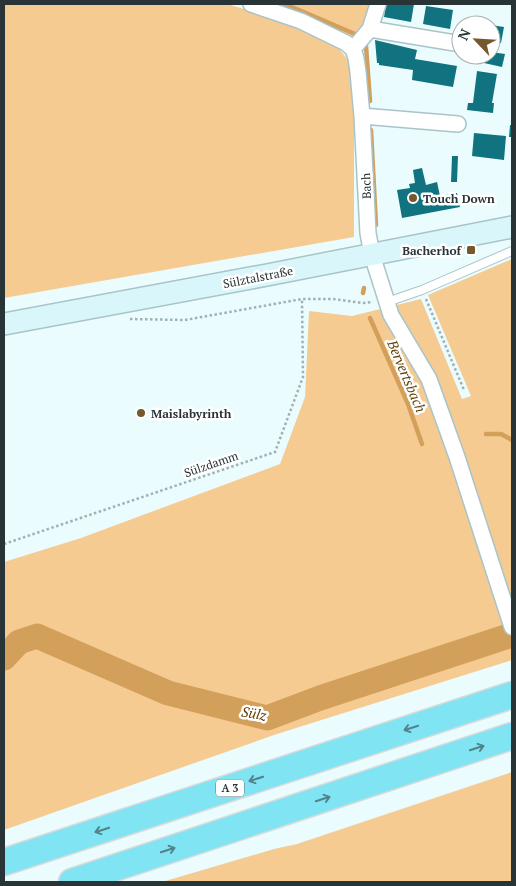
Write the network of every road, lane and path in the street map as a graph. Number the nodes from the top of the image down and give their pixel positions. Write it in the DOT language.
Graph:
graph roads {
  1 [pos="251,4"];
  2 [pos="378,4"];
  3 [pos="370,29"];
  4 [pos="451,42"];
  5 [pos="352,49"];
  6 [pos="362,116"];
  7 [pos="458,124"];
  8 [pos="512,227"];
  9 [pos="512,251"];
  10 [pos="372,254"];
  11 [pos="422,290"];
  12 [pos="302,299"];
  13 [pos="387,302"];
  14 [pos="125,320"];
  15 [pos="4,324"];
  16 [pos="464,390"];
  17 [pos="4,544"];
  18 [pos="512,627"];
  19 [pos="512,695"];
  20 [pos="512,736"];
  21 [pos="4,862"];
  22 [pos="72,882"];
  1 -- 5 [label="street"];
  2 -- 3 [label="street"];
  3 -- 4 [label="street"];
  3 -- 5 [label="street"];
  5 -- 6 [label="street, Bach"];
  6 -- 7 [label="street"];
  6 -- 10 [label="street, Bach"];
  8 -- 10 [label="main road, Sülztalstraße"];
  9 -- 11 [label="lane"];
  10 -- 13 [label="street, Bach"];
  10 -- 15 [label="main road, Sülztalstraße"];
  11 -- 13 [label="lane"];
  11 -- 16 [label="path"];
  12 -- 13 [label="path"];
  12 -- 14 [label="path"];
  12 -- 17 [label="path, Sülzdamm"];
  13 -- 18 [label="street, Bach"];
  19 -- 21 [label="highway, A 3, one-way"];
  22 -- 20 [label="highway, one-way"];
}
